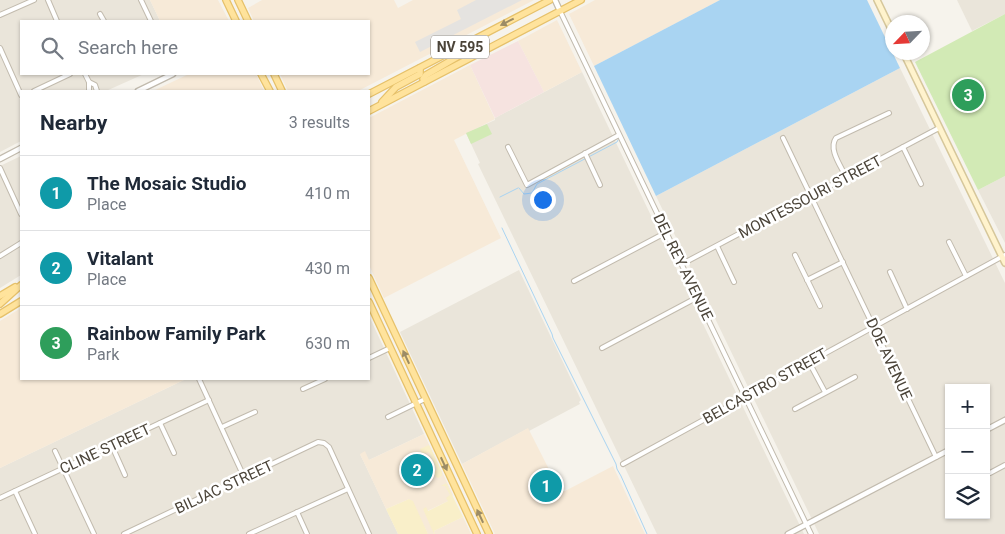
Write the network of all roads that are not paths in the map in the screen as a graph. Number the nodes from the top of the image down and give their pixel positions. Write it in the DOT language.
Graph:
graph roads {
  1 [pos="34,0"];
  2 [pos="48,0"];
  3 [pos="141,0"];
  4 [pos="226,0"];
  5 [pos="238,0"];
  6 [pos="550,0"];
  7 [pos="554,0"];
  8 [pos="581,0"];
  9 [pos="877,0"];
  10 [pos="560,11"];
  11 [pos="100,14"];
  12 [pos="0,15"];
  13 [pos="885,17"];
  14 [pos="57,20"];
  15 [pos="103,20"];
  16 [pos="151,20"];
  17 [pos="236,20"];
  18 [pos="248,20"];
  19 [pos="474,40"];
  20 [pos="0,48"];
  21 [pos="907,60"];
  22 [pos="420,68"];
  23 [pos="68,75"];
  24 [pos="84,75"];
  25 [pos="171,75"];
  26 [pos="262,75"];
  27 [pos="274,75"];
  28 [pos="88,82"];
  29 [pos="424,82"];
  30 [pos="36,90"];
  31 [pos="90,90"];
  32 [pos="98,90"];
  33 [pos="140,90"];
  34 [pos="269,90"];
  35 [pos="282,90"];
  36 [pos="20,93"];
  37 [pos="370,93"];
  38 [pos="379,105"];
  39 [pos="370,110"];
  40 [pos="889,113"];
  41 [pos="939,128"];
  42 [pos="619,135"];
  43 [pos="783,138"];
  44 [pos="508,147"];
  45 [pos="903,147"];
  46 [pos="20,149"];
  47 [pos="585,153"];
  48 [pos="0,159"];
  49 [pos="0,168"];
  50 [pos="846,177"];
  51 [pos="921,184"];
  52 [pos="600,185"];
  53 [pos="811,196"];
  54 [pos="20,212"];
  55 [pos="667,232"];
  56 [pos="949,242"];
  57 [pos="20,244"];
  58 [pos="717,246"];
  59 [pos="795,255"];
  60 [pos="0,256"];
  61 [pos="1003,256"];
  62 [pos="843,262"];
  63 [pos="1005,263"];
  64 [pos="682,264"];
  65 [pos="890,272"];
  66 [pos="966,276"];
  67 [pos="807,280"];
  68 [pos="574,281"];
  69 [pos="734,282"];
  70 [pos="20,285"];
  71 [pos="20,285"];
  72 [pos="372,292"];
  73 [pos="0,296"];
  74 [pos="698,297"];
  75 [pos="20,302"];
  76 [pos="0,304"];
  77 [pos="370,304"];
  78 [pos="820,306"];
  79 [pos="907,309"];
  80 [pos="0,314"];
  81 [pos="874,327"];
  82 [pos="390,348"];
  83 [pos="602,348"];
  84 [pos="370,358"];
  85 [pos="809,362"];
  86 [pos="855,377"];
  87 [pos="199,380"];
  88 [pos="323,380"];
  89 [pos="303,389"];
  90 [pos="825,392"];
  91 [pos="745,396"];
  92 [pos="425,399"];
  93 [pos="209,400"];
  94 [pos="416,404"];
  95 [pos="795,409"];
  96 [pos="255,412"];
  97 [pos="388,417"];
  98 [pos="1005,420"];
  99 [pos="160,423"];
  100 [pos="222,428"];
  101 [pos="988,429"];
  102 [pos="112,446"];
  103 [pos="55,451"];
  104 [pos="945,452"];
  105 [pos="174,453"];
  106 [pos="936,457"];
  107 [pos="623,464"];
  108 [pos="1005,465"];
  109 [pos="63,469"];
  110 [pos="990,473"];
  111 [pos="125,475"];
  112 [pos="244,477"];
  113 [pos="348,489"];
  114 [pos="15,491"];
  115 [pos="0,498"];
  116 [pos="297,512"];
  117 [pos="806,524"];
  118 [pos="35,534"];
  119 [pos="94,534"];
  120 [pos="124,534"];
  121 [pos="249,534"];
  122 [pos="307,534"];
  123 [pos="369,534"];
  124 [pos="477,534"];
  125 [pos="489,534"];
  126 [pos="788,534"];
  127 [pos="811,534"];
  1 -- 12 [label="street"];
  2 -- 14 [label="street"];
  3 -- 16 [label="street"];
  4 -- 17 [label="main road"];
  5 -- 18 [label="main road"];
  6 -- 19 [label="main road, NV 595, one-way"];
  7 -- 10 [label="street, DEL REY AVENUE"];
  8 -- 10 [label="main road, NV 595"];
  9 -- 13 [label="main road"];
  10 -- 29 [label="main road, NV 595"];
  10 -- 42 [label="street, DEL REY AVENUE"];
  11 -- 15 [label="street"];
  19 -- 22 [label="main road, NV 595"];
  19 -- 29 [label="main road"];
  20 -- 36 [label="street"];
  21 -- 41 [label="main road"];
  22 -- 37 [label="main road, NV 595"];
  22 -- 38 [label="main road"];
  23 -- 30 [label="street"];
  24 -- 28 [label="street"];
  25 -- 33 [label="street"];
  26 -- 34 [label="main road"];
  27 -- 35 [label="main road"];
  28 -- 31 [label="street"];
  28 -- 32 [label="street"];
  29 -- 38 [label="main road, NV 595"];
  38 -- 39 [label="main road, NV 595"];
  40 -- 50 [label="street"];
  41 -- 45 [label="street, MONTESSOURI STREET"];
  41 -- 61 [label="main road"];
  42 -- 47 [label="street"];
  42 -- 55 [label="street, DEL REY AVENUE"];
  43 -- 53 [label="street, DOE AVENUE"];
  44 -- 47 [label="street"];
  45 -- 50 [label="street, MONTESSOURI STREET"];
  45 -- 51 [label="street"];
  46 -- 48 [label="street"];
  47 -- 52 [label="street"];
  49 -- 54 [label="street"];
  50 -- 53 [label="street, MONTESSOURI STREET"];
  53 -- 58 [label="street, MONTESSOURI STREET"];
  53 -- 62 [label="street, DOE AVENUE"];
  55 -- 64 [label="street, DEL REY AVENUE"];
  55 -- 68 [label="street"];
  56 -- 66 [label="street"];
  57 -- 60 [label="street"];
  58 -- 64 [label="street, MONTESSOURI STREET"];
  58 -- 69 [label="street"];
  59 -- 67 [label="street"];
  61 -- 63 [label="main road"];
  61 -- 66 [label="street, BELCASTRO STREET"];
  62 -- 67 [label="street"];
  62 -- 81 [label="street, DOE AVENUE"];
  64 -- 74 [label="street, DEL REY AVENUE"];
  65 -- 79 [label="street"];
  66 -- 79 [label="street, BELCASTRO STREET"];
  67 -- 78 [label="street"];
  70 -- 73 [label="main road"];
  71 -- 76 [label="main road"];
  92 -- 72 [label="main road, one-way"];
  74 -- 83 [label="street"];
  74 -- 91 [label="street, DEL REY AVENUE"];
  75 -- 80 [label="main road"];
  77 -- 82 [label="main road"];
  79 -- 81 [label="street, BELCASTRO STREET"];
  81 -- 85 [label="street, BELCASTRO STREET"];
  81 -- 106 [label="street, DOE AVENUE"];
  82 -- 84 [label="street"];
  82 -- 94 [label="main road"];
  85 -- 90 [label="street"];
  85 -- 91 [label="street, BELCASTRO STREET"];
  86 -- 90 [label="street"];
  87 -- 93 [label="street"];
  88 -- 89 [label="street"];
  90 -- 95 [label="street"];
  91 -- 107 [label="street, BELCASTRO STREET"];
  91 -- 117 [label="street, DEL REY AVENUE"];
  92 -- 94 [label="street"];
  125 -- 92 [label="main road, one-way"];
  93 -- 99 [label="street, CLINE STREET"];
  93 -- 100 [label="street"];
  94 -- 97 [label="street"];
  94 -- 124 [label="main road, one-way"];
  96 -- 100 [label="street"];
  98 -- 101 [label="street"];
  99 -- 102 [label="street, CLINE STREET"];
  99 -- 105 [label="street"];
  100 -- 112 [label="street"];
  102 -- 109 [label="street, CLINE STREET"];
  102 -- 111 [label="street"];
  103 -- 109 [label="street"];
  104 -- 106 [label="street"];
  106 -- 117 [label="street"];
  108 -- 110 [label="street"];
  109 -- 114 [label="street, CLINE STREET"];
  109 -- 119 [label="street"];
  112 -- 113 [label="street, BILJAC STREET"];
  112 -- 120 [label="street, BILJAC STREET"];
  113 -- 116 [label="street"];
  113 -- 123 [label="street"];
  114 -- 115 [label="street, CLINE STREET"];
  114 -- 118 [label="street"];
  116 -- 121 [label="street"];
  116 -- 122 [label="street"];
  117 -- 126 [label="street"];
  117 -- 127 [label="street, DEL REY AVENUE"];
}
